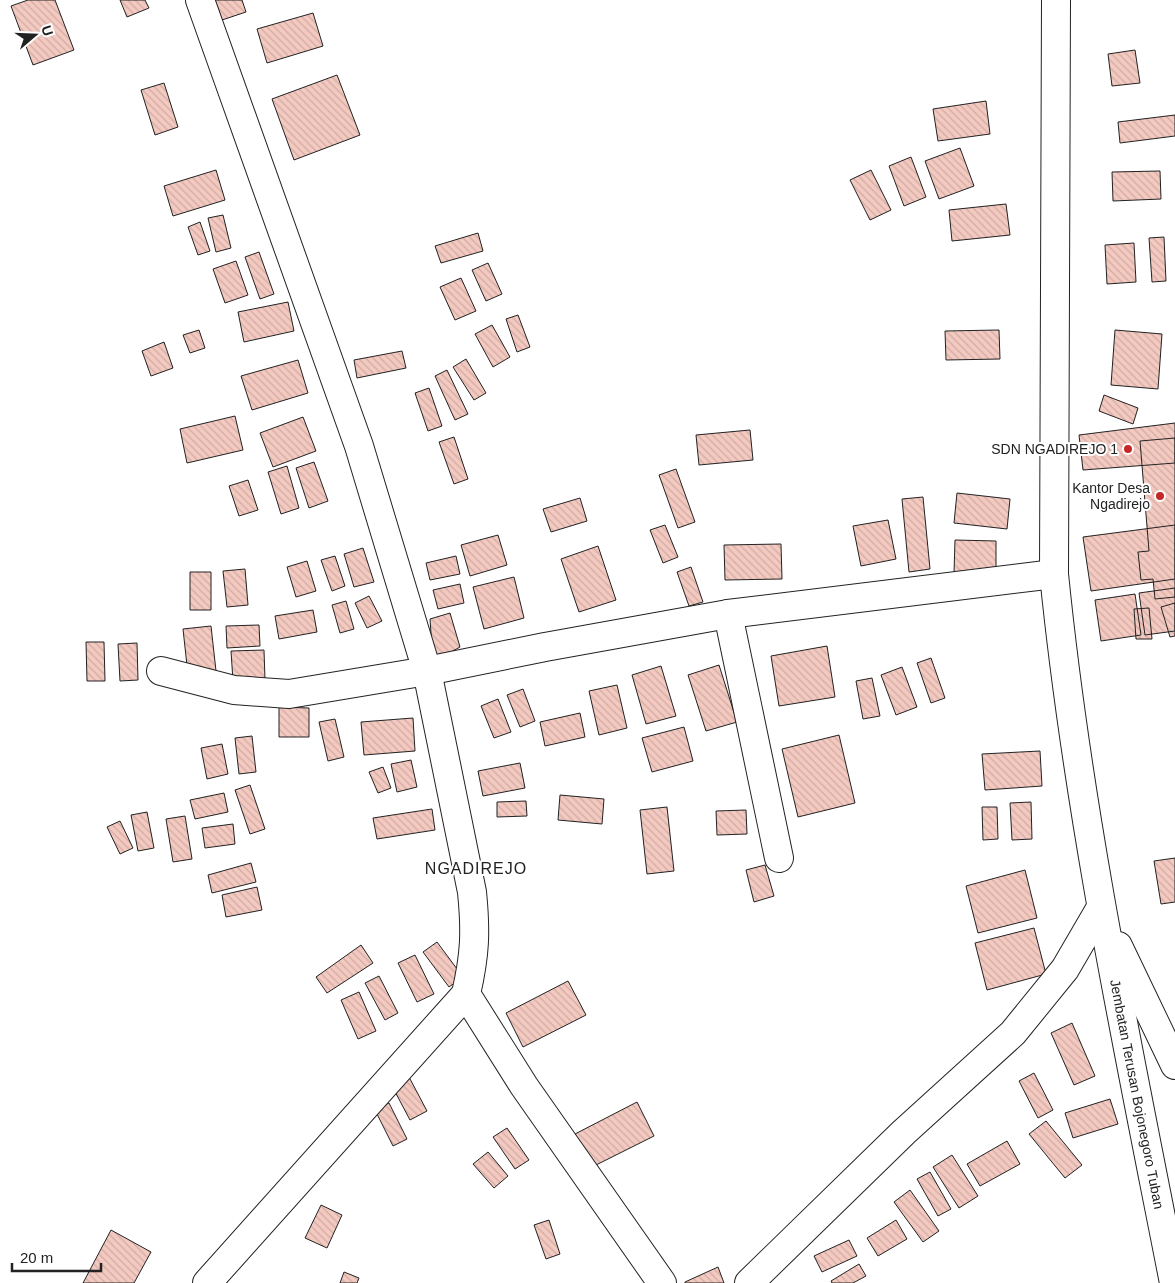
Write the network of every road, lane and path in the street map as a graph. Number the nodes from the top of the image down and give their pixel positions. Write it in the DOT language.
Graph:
graph roads {
  1 [pos="200,0"];
  2 [pos="1056,0"];
  3 [pos="1054,574"];
  4 [pos="728,614"];
  5 [pos="427,671"];
  6 [pos="161,672"];
  7 [pos="778,858"];
  8 [pos="1100,908"];
  9 [pos="466,994"];
  10 [pos="1175,1064"];
  11 [pos="207,1283"];
  12 [pos="662,1283"];
  13 [pos="749,1283"];
  14 [pos="1174,1283"];
  1 -- 5 [label="street"];
  2 -- 3 [label="street"];
  3 -- 4 [label="street"];
  3 -- 8 [label="street"];
  4 -- 5 [label="street"];
  4 -- 7 [label="street"];
  5 -- 6 [label="street"];
  5 -- 9 [label="street"];
  8 -- 10 [label="street"];
  8 -- 13 [label="street"];
  8 -- 14 [label="street, Jembatan Terusan Bojonegoro Tuban"];
  9 -- 11 [label="street"];
  9 -- 12 [label="street"];
}
